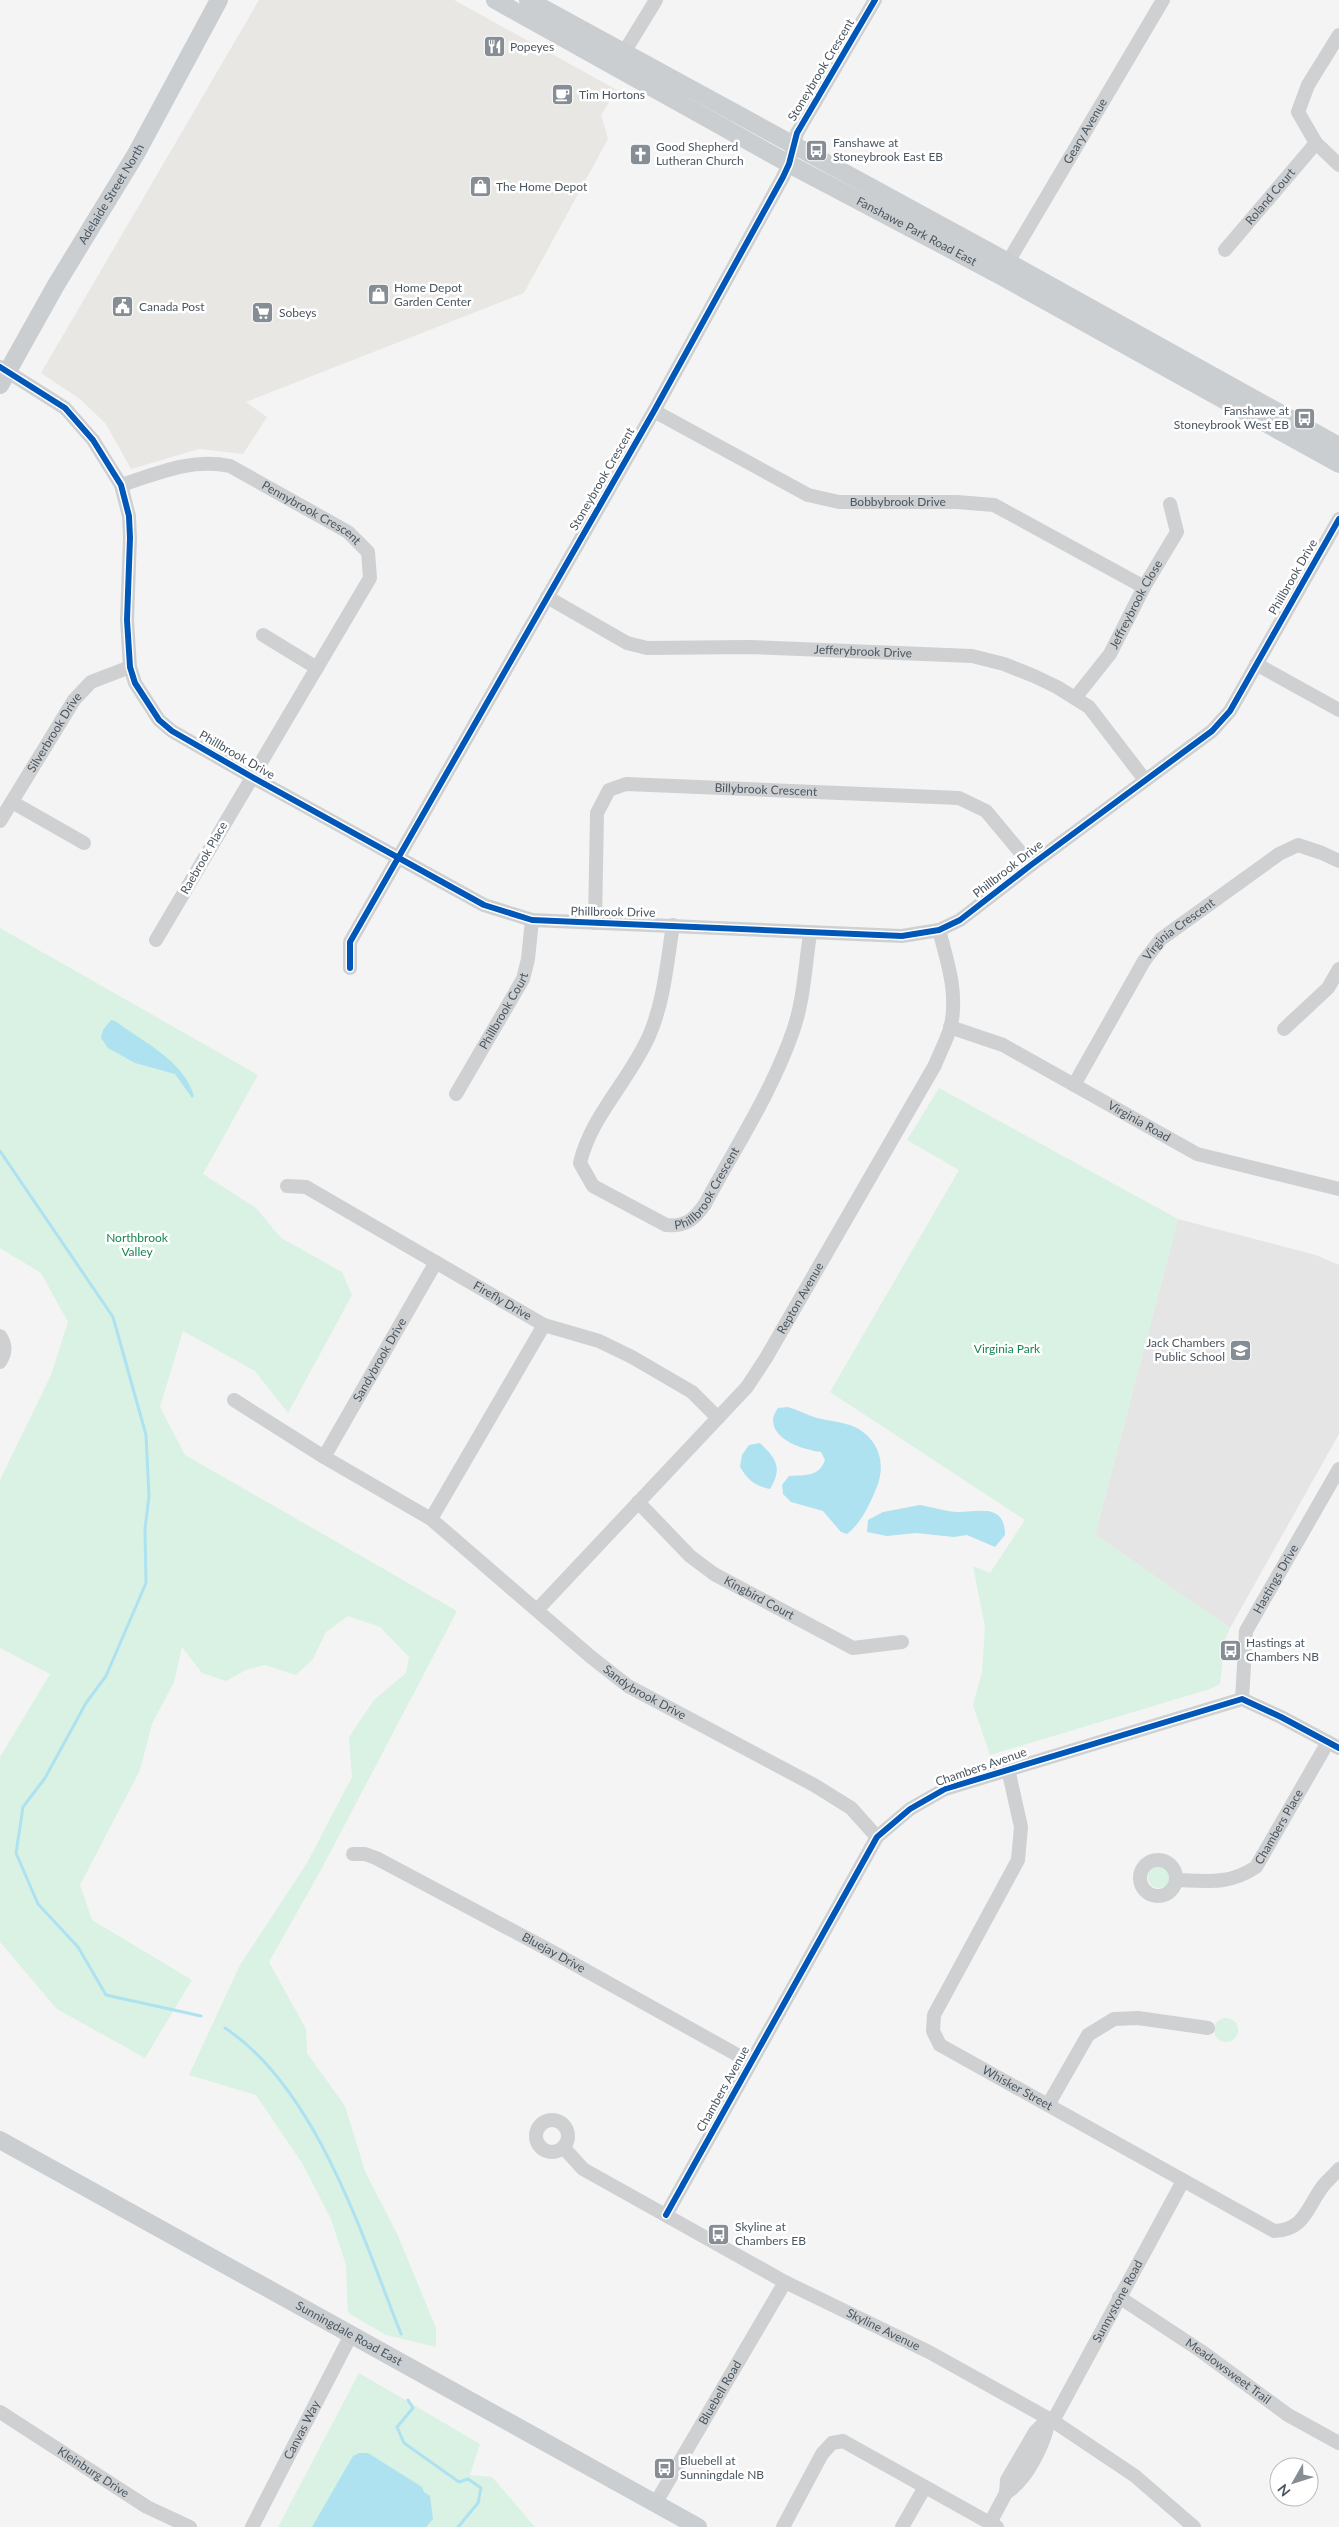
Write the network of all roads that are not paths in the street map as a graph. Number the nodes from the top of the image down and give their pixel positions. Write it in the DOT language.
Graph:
graph roads {
  1 [pos="220,0"];
  2 [pos="495,0"];
  3 [pos="528,0"];
  4 [pos="656,0"];
  5 [pos="875,0"];
  6 [pos="1163,0"];
  7 [pos="1339,35"];
  8 [pos="623,54"];
  9 [pos="1316,143"];
  10 [pos="793,146"];
  11 [pos="790,164"];
  12 [pos="1339,165"];
  13 [pos="1225,250"];
  14 [pos="1008,262"];
  15 [pos="3,374"];
  16 [pos="654,411"];
  17 [pos="1339,446"];
  18 [pos="1339,464"];
  19 [pos="121,485"];
  20 [pos="1170,504"];
  21 [pos="1339,519"];
  22 [pos="1144,588"];
  23 [pos="547,597"];
  24 [pos="263,635"];
  25 [pos="1256,664"];
  26 [pos="130,667"];
  27 [pos="317,668"];
  28 [pos="1075,698"];
  29 [pos="1339,710"];
  30 [pos="252,776"];
  31 [pos="1145,780"];
  32 [pos="12,802"];
  33 [pos="0,821"];
  34 [pos="84,843"];
  35 [pos="397,858"];
  36 [pos="1339,862"];
  37 [pos="1031,865"];
  38 [pos="532,920"];
  39 [pos="595,923"];
  40 [pos="673,925"];
  41 [pos="940,930"];
  42 [pos="810,934"];
  43 [pos="156,940"];
  44 [pos="350,968"];
  45 [pos="1339,970"];
  46 [pos="950,1027"];
  47 [pos="1284,1030"];
  48 [pos="1074,1085"];
  49 [pos="456,1094"];
  50 [pos="287,1186"];
  51 [pos="1339,1189"];
  52 [pos="436,1262"];
  53 [pos="544,1324"];
  54 [pos="0,1336"];
  55 [pos="0,1362"];
  56 [pos="234,1400"];
  57 [pos="718,1418"];
  58 [pos="324,1457"];
  59 [pos="1339,1469"];
  60 [pos="638,1502"];
  61 [pos="431,1519"];
  62 [pos="537,1610"];
  63 [pos="902,1642"];
  64 [pos="1242,1699"];
  65 [pos="1334,1745"];
  66 [pos="1008,1769"];
  67 [pos="877,1837"];
  68 [pos="353,1854"];
  69 [pos="1177,1880"];
  70 [pos="1208,2028"];
  71 [pos="750,2062"];
  72 [pos="1048,2105"];
  73 [pos="0,2140"];
  74 [pos="564,2148"];
  75 [pos="1339,2169"];
  76 [pos="1183,2181"];
  77 [pos="666,2215"];
  78 [pos="785,2282"];
  79 [pos="1119,2297"];
  80 [pos="351,2335"];
  81 [pos="0,2412"];
  82 [pos="1051,2419"];
  83 [pos="1339,2443"];
  84 [pos="925,2486"];
  85 [pos="655,2504"];
  86 [pos="993,2525"];
  87 [pos="190,2527"];
  88 [pos="252,2527"];
  89 [pos="698,2527"];
  90 [pos="783,2527"];
  91 [pos="902,2527"];
  92 [pos="1194,2527"];
  1 -- 15 [label="main road, Adelaide Street North"];
  2 -- 11 [label="main road, Fanshawe Park Road East"];
  3 -- 8 [label="main road, Fanshawe Park Road East"];
  4 -- 8 [label="street"];
  5 -- 10 [label="street, Stoneybrook Crescent"];
  6 -- 14 [label="street, Geary Avenue"];
  7 -- 9 [label="street"];
  8 -- 10 [label="main road, Fanshawe Park Road East"];
  9 -- 12 [label="street"];
  9 -- 13 [label="street, Roland Court"];
  10 -- 11 [label="street, Stoneybrook Crescent"];
  10 -- 14 [label="main road, Fanshawe Park Road East"];
  11 -- 16 [label="street, Stoneybrook Crescent"];
  11 -- 18 [label="main road, Fanshawe Park Road East"];
  14 -- 17 [label="main road, Fanshawe Park Road East"];
  15 -- 19 [label="street, Phillbrook Drive"];
  16 -- 22 [label="street, Bobbybrook Drive"];
  16 -- 23 [label="street, Stoneybrook Crescent"];
  19 -- 26 [label="street, Phillbrook Drive"];
  19 -- 27 [label="street, Pennybrook Crescent"];
  20 -- 22 [label="street, Jeffreybrook Close"];
  21 -- 25 [label="street, Phillbrook Drive"];
  22 -- 28 [label="street, Jeffreybrook Close"];
  23 -- 28 [label="street, Jefferybrook Drive"];
  23 -- 35 [label="street, Stoneybrook Crescent"];
  24 -- 27 [label="street"];
  25 -- 29 [label="street"];
  25 -- 31 [label="street, Phillbrook Drive"];
  26 -- 30 [label="street, Phillbrook Drive"];
  26 -- 32 [label="street, Silverbrook Drive"];
  27 -- 30 [label="street, Pennybrook Crescent"];
  28 -- 31 [label="street, Jefferybrook Drive"];
  30 -- 35 [label="street, Phillbrook Drive"];
  30 -- 43 [label="street, Raebrook Place"];
  31 -- 37 [label="street, Phillbrook Drive"];
  32 -- 33 [label="street, Silverbrook Drive"];
  32 -- 34 [label="street"];
  35 -- 38 [label="street, Phillbrook Drive"];
  35 -- 44 [label="street, Stoneybrook Crescent"];
  36 -- 48 [label="street, Virginia Crescent"];
  37 -- 39 [label="street, Billybrook Crescent"];
  37 -- 41 [label="street, Phillbrook Drive"];
  38 -- 39 [label="street, Phillbrook Drive"];
  38 -- 49 [label="street, Phillbrook Court"];
  39 -- 40 [label="street, Phillbrook Drive"];
  40 -- 42 [label="street, Phillbrook Drive"];
  40 -- 42 [label="street, Phillbrook Crescent"];
  41 -- 42 [label="street, Phillbrook Drive"];
  41 -- 46 [label="street, Repton Avenue"];
  45 -- 47 [label="street"];
  46 -- 48 [label="street, Virginia Road"];
  46 -- 57 [label="street, Repton Avenue"];
  48 -- 51 [label="street, Virginia Road"];
  50 -- 52 [label="street, Firefly Drive"];
  52 -- 53 [label="street, Firefly Drive"];
  52 -- 58 [label="street, Sandybrook Drive"];
  53 -- 57 [label="street, Firefly Drive"];
  53 -- 61 [label="street"];
  54 -- 55 [label="street"];
  56 -- 58 [label="street, Sandybrook Drive"];
  57 -- 60 [label="street, Repton Avenue"];
  58 -- 61 [label="street, Sandybrook Drive"];
  59 -- 64 [label="street, Hastings Drive"];
  60 -- 62 [label="street, Repton Avenue"];
  60 -- 63 [label="street, Kingbird Court"];
  61 -- 62 [label="street, Sandybrook Drive"];
  62 -- 67 [label="street, Sandybrook Drive"];
  64 -- 65 [label="street"];
  64 -- 66 [label="street, Chambers Avenue"];
  65 -- 69 [label="street, Chambers Place"];
  66 -- 67 [label="street, Chambers Avenue"];
  66 -- 72 [label="street, Whisker Street"];
  67 -- 71 [label="street, Chambers Avenue"];
  68 -- 71 [label="street, Bluejay Drive"];
  70 -- 72 [label="street"];
  71 -- 77 [label="street, Chambers Avenue"];
  72 -- 76 [label="street, Whisker Street"];
  73 -- 80 [label="main road, Sunningdale Road East"];
  74 -- 77 [label="street, Skyline Avenue"];
  75 -- 76 [label="street, Whisker Street"];
  76 -- 79 [label="street, Sunnystone Road"];
  77 -- 78 [label="street, Skyline Avenue"];
  78 -- 82 [label="street, Skyline Avenue"];
  78 -- 85 [label="street, Bluebell Road"];
  79 -- 82 [label="street, Sunnystone Road"];
  79 -- 83 [label="street, Meadowsweet Trail"];
  80 -- 85 [label="main road, Sunningdale Road East"];
  80 -- 88 [label="street, Canvas Way"];
  81 -- 87 [label="street, Kleinburg Drive"];
  82 -- 86 [label="street, Sunnystone Road"];
  82 -- 92 [label="street, Skyline Avenue"];
  84 -- 86 [label="street"];
  84 -- 90 [label="street"];
  84 -- 91 [label="street"];
  85 -- 89 [label="main road, Sunningdale Road East"];
}
